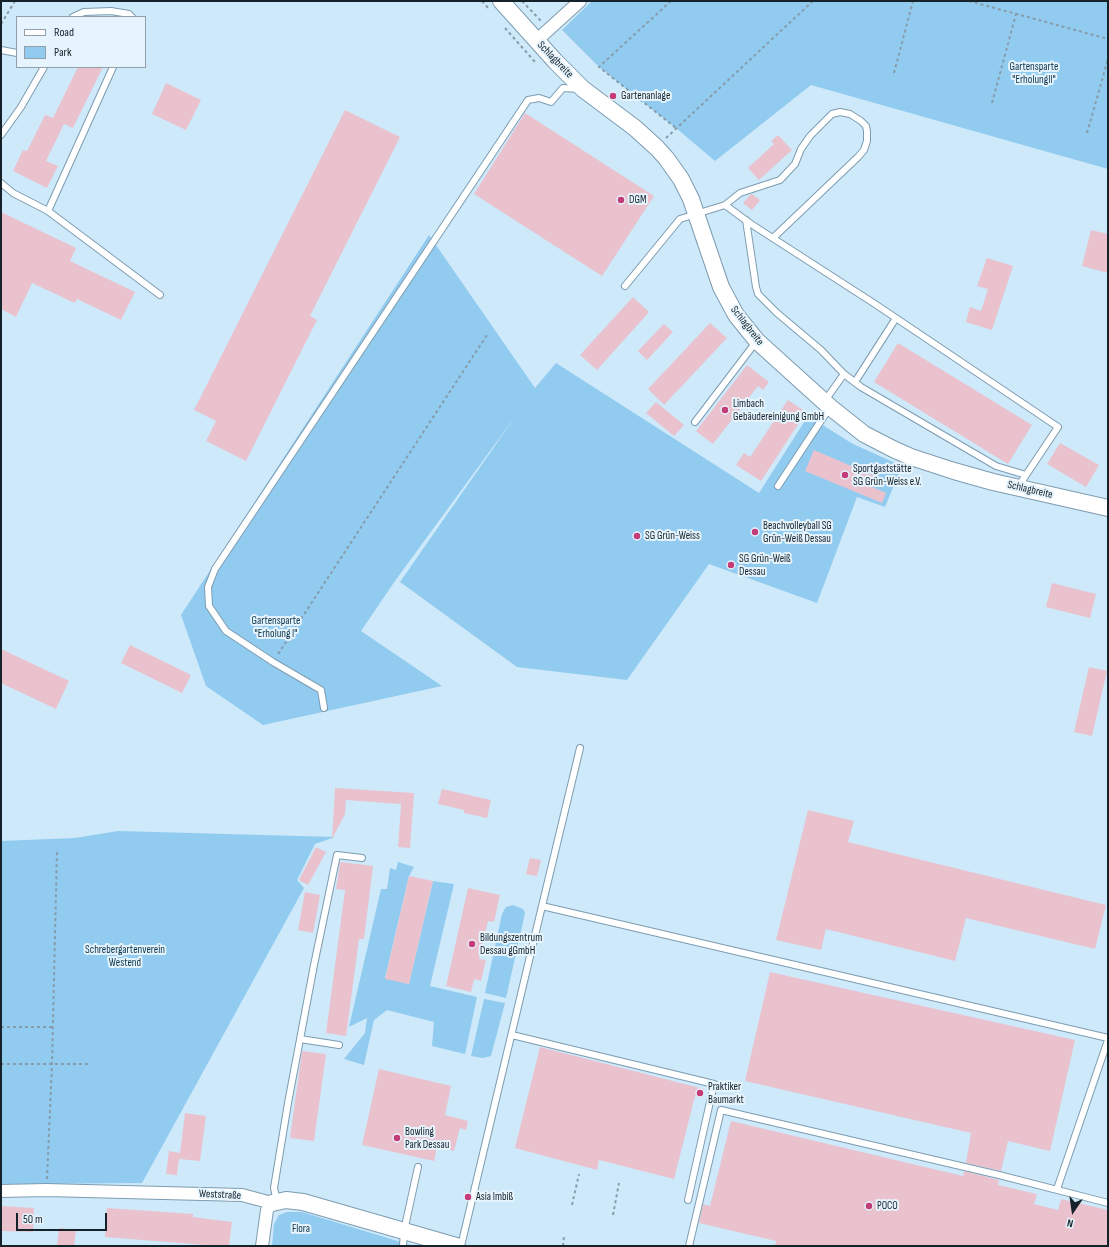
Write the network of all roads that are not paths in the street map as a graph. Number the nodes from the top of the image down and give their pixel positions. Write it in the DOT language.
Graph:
graph roads {
  1 [pos="501,1"];
  2 [pos="580,1"];
  3 [pos="75,16"];
  4 [pos="131,16"];
  5 [pos="536,41"];
  6 [pos="1,50"];
  7 [pos="16,53"];
  8 [pos="43,68"];
  9 [pos="113,68"];
  10 [pos="583,89"];
  11 [pos="1,135"];
  12 [pos="1,183"];
  13 [pos="725,205"];
  14 [pos="48,211"];
  15 [pos="697,213"];
  16 [pos="746,220"];
  17 [pos="773,238"];
  18 [pos="625,286"];
  19 [pos="160,295"];
  20 [pos="896,318"];
  21 [pos="757,341"];
  22 [pos="844,374"];
  23 [pos="855,382"];
  24 [pos="826,404"];
  25 [pos="695,422"];
  26 [pos="1024,482"];
  27 [pos="778,486"];
  28 [pos="1108,508"];
  29 [pos="324,708"];
  30 [pos="580,748"];
  31 [pos="362,858"];
  32 [pos="542,906"];
  33 [pos="512,1035"];
  34 [pos="300,1039"];
  35 [pos="1108,1039"];
  36 [pos="339,1045"];
  37 [pos="418,1167"];
  38 [pos="1057,1189"];
  39 [pos="1,1191"];
  40 [pos="688,1200"];
  41 [pos="274,1202"];
  42 [pos="1108,1203"];
  43 [pos="403,1239"];
  44 [pos="262,1246"];
  45 [pos="456,1246"];
  46 [pos="461,1246"];
  47 [pos="689,1246"];
  1 -- 5 [label="street, Schlagbreite"];
  2 -- 5 [label="street"];
  3 -- 4 [label="lane"];
  5 -- 10 [label="street, Schlagbreite"];
  6 -- 7 [label="lane"];
  8 -- 11 [label="lane"];
  9 -- 14 [label="lane"];
  10 -- 15 [label="street, Schlagbreite"];
  10 -- 29 [label="lane"];
  12 -- 14 [label="lane"];
  13 -- 15 [label="lane"];
  13 -- 16 [label="lane"];
  13 -- 17 [label="lane"];
  14 -- 19 [label="lane"];
  15 -- 18 [label="lane"];
  15 -- 21 [label="street, Schlagbreite"];
  16 -- 17 [label="lane"];
  16 -- 22 [label="lane"];
  17 -- 20 [label="lane"];
  20 -- 23 [label="lane"];
  20 -- 26 [label="lane"];
  21 -- 24 [label="street, Schlagbreite"];
  21 -- 25 [label="lane"];
  22 -- 23 [label="lane"];
  22 -- 24 [label="lane"];
  23 -- 26 [label="lane"];
  24 -- 26 [label="street, Schlagbreite"];
  24 -- 27 [label="lane"];
  26 -- 28 [label="street, Schlagbreite"];
  30 -- 32 [label="lane"];
  31 -- 34 [label="lane"];
  32 -- 33 [label="lane"];
  32 -- 35 [label="lane"];
  33 -- 40 [label="lane"];
  33 -- 46 [label="lane"];
  34 -- 36 [label="lane"];
  34 -- 41 [label="lane"];
  35 -- 38 [label="lane"];
  37 -- 43 [label="lane"];
  38 -- 42 [label="lane"];
  38 -- 47 [label="lane"];
  39 -- 41 [label="street, Weststraße"];
  41 -- 43 [label="street, Weststraße"];
  41 -- 44 [label="street"];
  43 -- 45 [label="street, Weststraße"];
}
